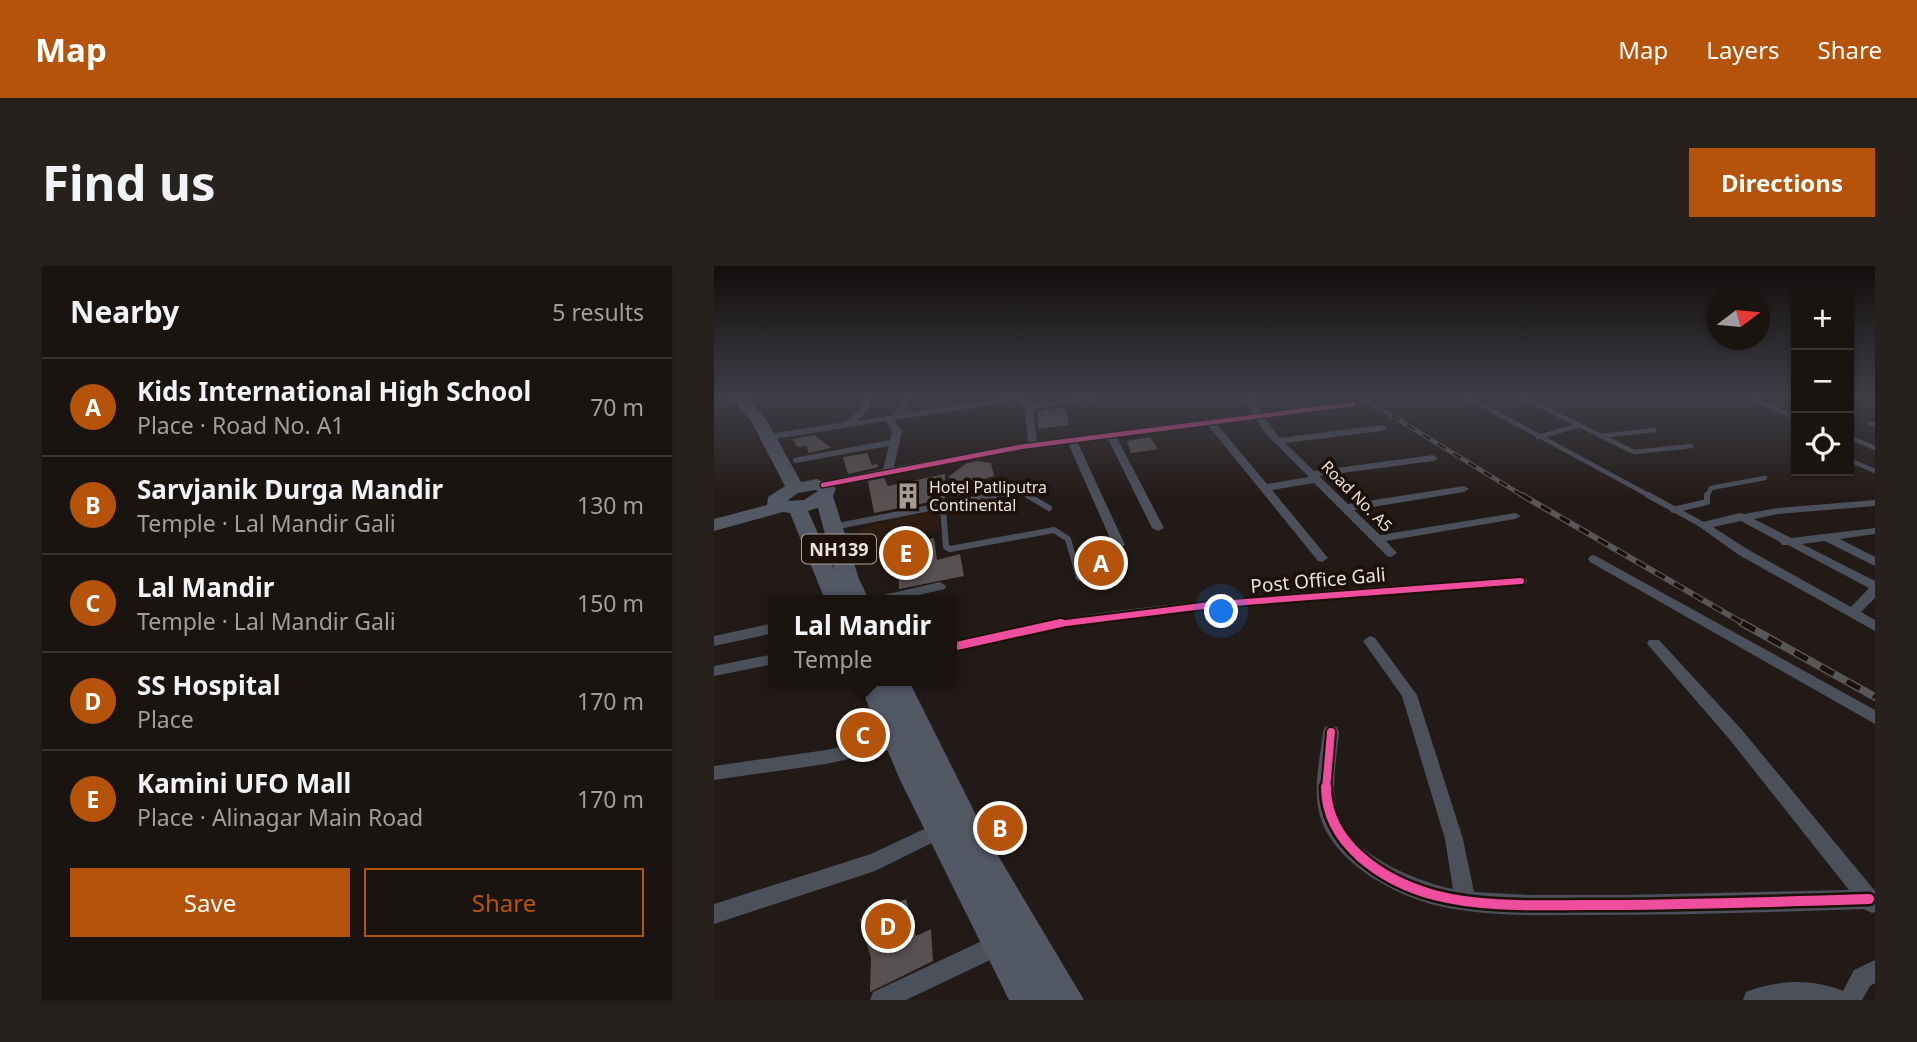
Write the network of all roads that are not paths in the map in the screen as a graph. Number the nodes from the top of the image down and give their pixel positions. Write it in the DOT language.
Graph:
graph roads {
  1 [pos="772,431"];
  2 [pos="773,431"];
  3 [pos="799,431"];
  4 [pos="897,431"];
  5 [pos="1031,431"];
  6 [pos="1131,431"];
  7 [pos="1218,431"];
  8 [pos="1269,431"];
  9 [pos="1358,431"];
  10 [pos="1528,431"];
  11 [pos="1558,431"];
  12 [pos="1587,431"];
  13 [pos="1642,431"];
  14 [pos="1110,434"];
  15 [pos="776,435"];
  16 [pos="1596,436"];
  17 [pos="1538,437"];
  18 [pos="1854,439"];
  19 [pos="1072,440"];
  20 [pos="895,442"];
  21 [pos="1278,442"];
  22 [pos="1033,445"];
  23 [pos="1691,446"];
  24 [pos="1875,448"];
  25 [pos="1433,458"];
  26 [pos="796,460"];
  27 [pos="1854,462"];
  28 [pos="888,471"];
  29 [pos="1875,471"];
  30 [pos="1315,477"];
  31 [pos="1765,478"];
  32 [pos="1265,488"];
  33 [pos="1464,489"];
  34 [pos="801,496"];
  35 [pos="1875,503"];
  36 [pos="940,506"];
  37 [pos="1049,508"];
  38 [pos="1345,508"];
  39 [pos="1672,510"];
  40 [pos="1516,516"];
  41 [pos="1740,516"];
  42 [pos="714,518"];
  43 [pos="714,525"];
  44 [pos="1703,525"];
  45 [pos="832,527"];
  46 [pos="1158,528"];
  47 [pos="1875,531"];
  48 [pos="1826,537"];
  49 [pos="1377,539"];
  50 [pos="1785,542"];
  51 [pos="1119,545"];
  52 [pos="1391,552"];
  53 [pos="1322,558"];
  54 [pos="1594,559"];
  55 [pos="1875,562"];
  56 [pos="1079,578"];
  57 [pos="1521,581"];
  58 [pos="940,586"];
  59 [pos="1875,588"];
  60 [pos="834,595"];
  61 [pos="856,595"];
  62 [pos="901,595"];
  63 [pos="1853,613"];
  64 [pos="1875,626"];
  65 [pos="768,629"];
  66 [pos="714,641"];
  67 [pos="1370,641"];
  68 [pos="1654,643"];
  69 [pos="957,646"];
  70 [pos="768,660"];
  71 [pos="714,671"];
  72 [pos="873,686"];
  73 [pos="898,686"];
  74 [pos="1875,718"];
  75 [pos="1331,732"];
  76 [pos="898,741"];
  77 [pos="714,773"];
  78 [pos="941,829"];
  79 [pos="1465,901"];
  80 [pos="1872,903"];
  81 [pos="714,914"];
  82 [pos="1001,943"];
  83 [pos="1875,971"];
  84 [pos="881,1000"];
  85 [pos="1030,1000"];
  86 [pos="1064,1000"];
  87 [pos="1754,1000"];
  88 [pos="1838,1000"];
  89 [pos="1850,1000"];
  1 -- 15 [label="highway, NH139"];
  2 -- 15 [label="highway, NH139"];
  3 -- 15 [label="street"];
  4 -- 20 [label="street"];
  5 -- 22 [label="street"];
  6 -- 14 [label="street"];
  7 -- 32 [label="street"];
  8 -- 21 [label="street, Road No. A5"];
  9 -- 21 [label="street"];
  10 -- 17 [label="lane"];
  11 -- 17 [label="lane"];
  12 -- 16 [label="lane"];
  13 -- 16 [label="lane"];
  14 -- 19 [label="street"];
  14 -- 46 [label="street"];
  15 -- 26 [label="highway, NH139"];
  15 -- 34 [label="highway, NH139"];
  16 -- 23 [label="lane"];
  17 -- 39 [label="lane"];
  18 -- 24 [label="lane"];
  19 -- 22 [label="street"];
  19 -- 51 [label="street"];
  20 -- 26 [label="street"];
  20 -- 28 [label="street"];
  21 -- 30 [label="street, Road No. A5"];
  22 -- 28 [label="street"];
  25 -- 30 [label="street"];
  26 -- 34 [label="highway, NH139"];
  27 -- 29 [label="lane"];
  28 -- 34 [label="street"];
  30 -- 32 [label="street"];
  30 -- 38 [label="street, Road No. A5"];
  31 -- 39 [label="lane"];
  32 -- 53 [label="street"];
  33 -- 38 [label="street"];
  34 -- 42 [label="highway"];
  34 -- 43 [label="highway"];
  34 -- 45 [label="highway, NH139"];
  34 -- 60 [label="highway, NH139"];
  35 -- 41 [label="street"];
  36 -- 37 [label="lane"];
  36 -- 45 [label="lane"];
  36 -- 56 [label="lane"];
  38 -- 49 [label="street, Road No. A5"];
  39 -- 44 [label="lane"];
  40 -- 49 [label="street"];
  41 -- 44 [label="street"];
  41 -- 50 [label="street"];
  44 -- 63 [label="street"];
  45 -- 61 [label="highway, NH139"];
  47 -- 48 [label="street"];
  48 -- 50 [label="street"];
  48 -- 55 [label="street"];
  49 -- 52 [label="street, Road No. A5"];
  50 -- 59 [label="street"];
  54 -- 74 [label="street"];
  57 -- 69 [label="street, Post Office Gali"];
  58 -- 62 [label="street"];
  59 -- 63 [label="street"];
  63 -- 64 [label="street"];
  65 -- 66 [label="street"];
  67 -- 79 [label="street"];
  68 -- 80 [label="street"];
  70 -- 71 [label="street"];
  72 -- 76 [label="highway"];
  73 -- 86 [label="highway"];
  75 -- 79 [label="street"];
  76 -- 77 [label="street"];
  76 -- 78 [label="highway"];
  78 -- 81 [label="street"];
  78 -- 82 [label="highway"];
  79 -- 80 [label="street"];
  82 -- 84 [label="street"];
  82 -- 85 [label="highway"];
  83 -- 89 [label="street"];
  87 -- 88 [label="street"];
}
